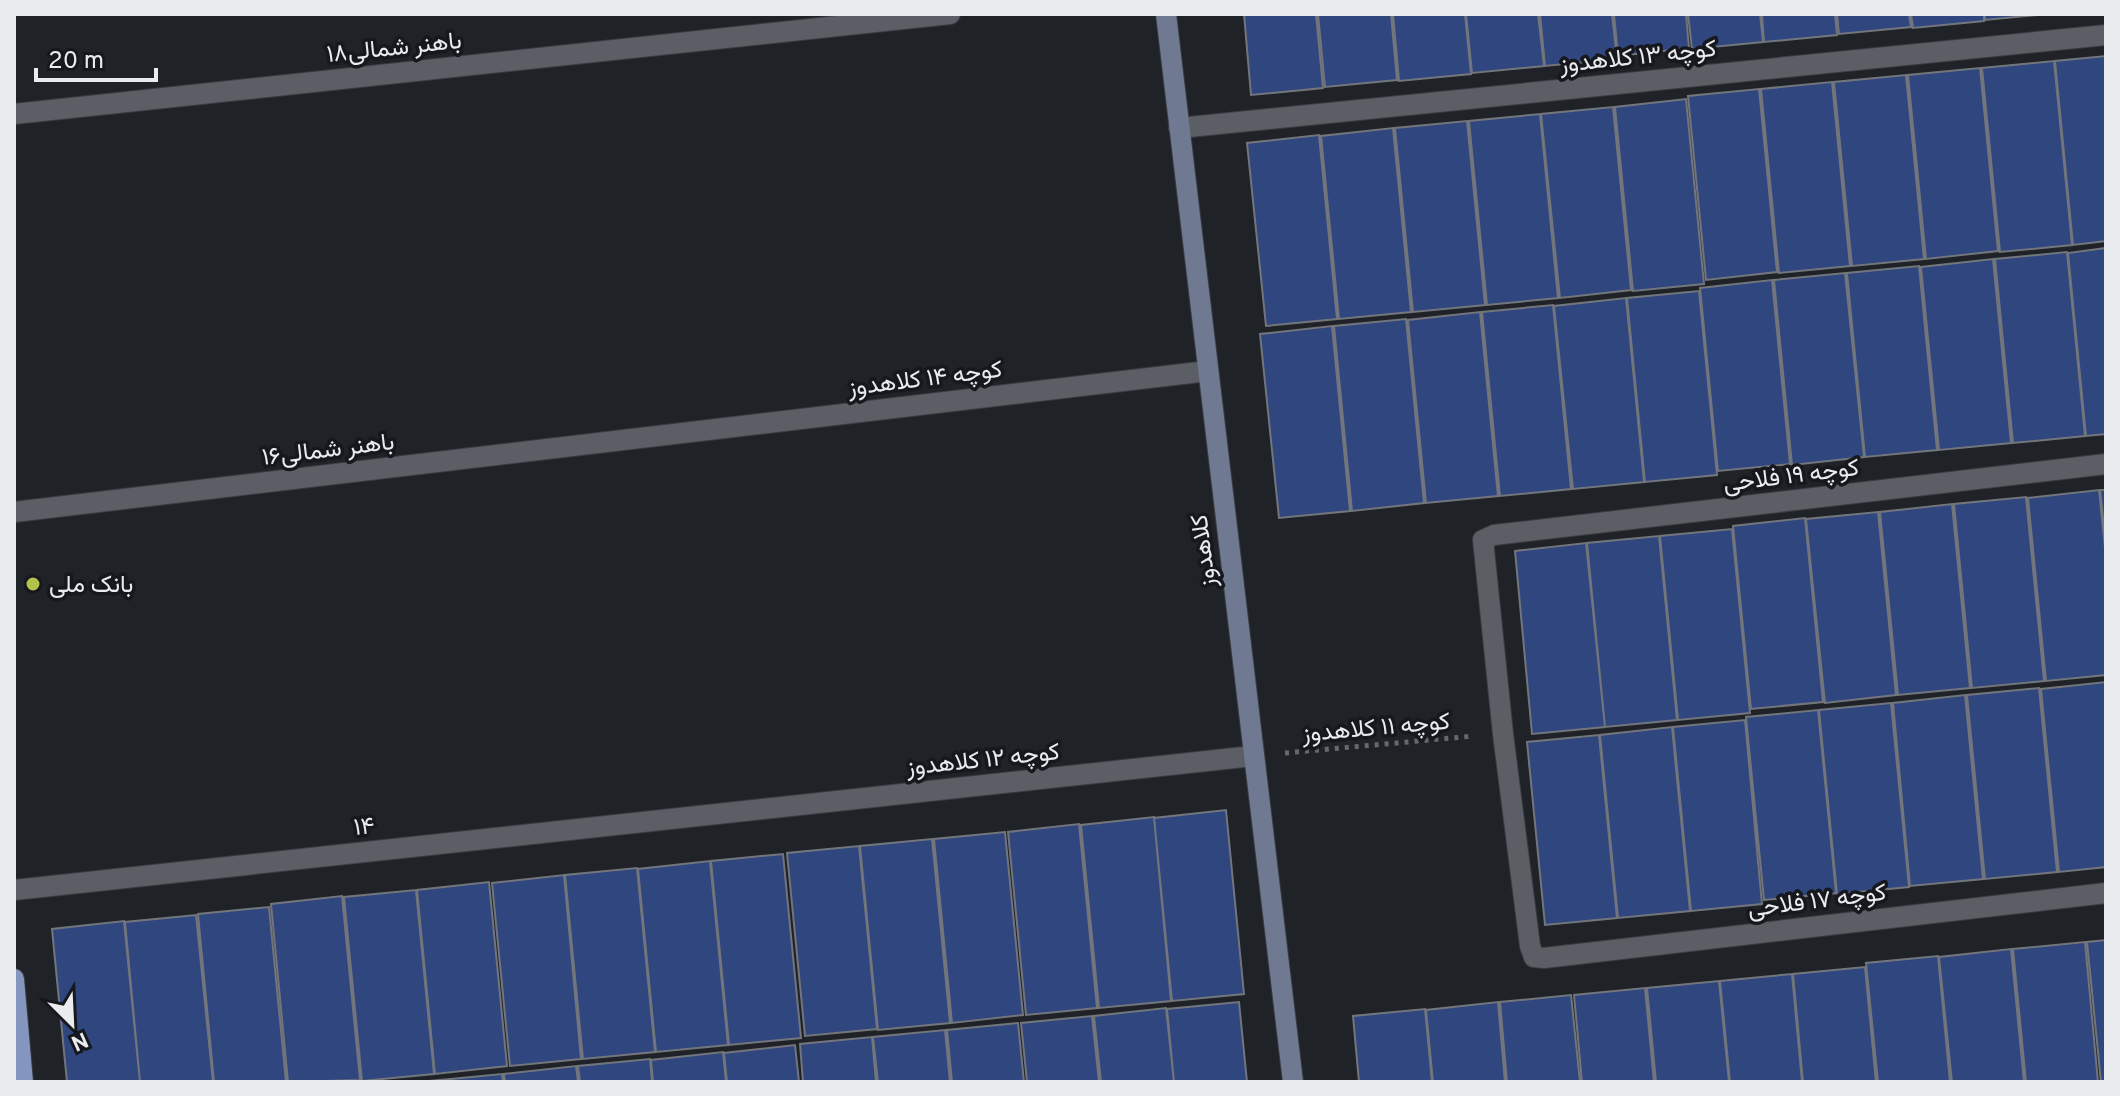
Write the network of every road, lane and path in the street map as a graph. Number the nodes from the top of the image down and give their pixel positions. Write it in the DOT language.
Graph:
graph roads {
  1 [pos="950,14"];
  2 [pos="1166,14"];
  3 [pos="2103,35"];
  4 [pos="14,114"];
  5 [pos="1179,128"];
  6 [pos="1208,371"];
  7 [pos="649,437"];
  8 [pos="2106,464"];
  9 [pos="14,512"];
  10 [pos="1503,734"];
  11 [pos="1253,756"];
  12 [pos="719,814"];
  13 [pos="14,890"];
  14 [pos="2106,893"];
  15 [pos="14,979"];
  16 [pos="23,1082"];
  17 [pos="1293,1082"];
  1 -- 4 [label="street, باهنر شمالی۱۸"];
  2 -- 5 [label="street, کلاهدوز"];
  3 -- 5 [label="street, کوچه ۱۳ کلاهدوز"];
  5 -- 6 [label="street, کلاهدوز"];
  6 -- 7 [label="street, کوچه ۱۴ کلاهدوز"];
  6 -- 11 [label="street, کلاهدوز"];
  7 -- 9 [label="street, باهنر شمالی۱۶"];
  8 -- 10 [label="street, کوچه ۱۹ فلاحی"];
  10 -- 11 [label="path, کوچه ۱۱ کلاهدوز"];
  10 -- 14 [label="street, کوچه ۱۷ فلاحی"];
  11 -- 12 [label="street, کوچه ۱۲ کلاهدوز"];
  11 -- 17 [label="street, کلاهدوز"];
  12 -- 13 [label="street, ۱۴"];
  15 -- 16 [label="main road"];
}
